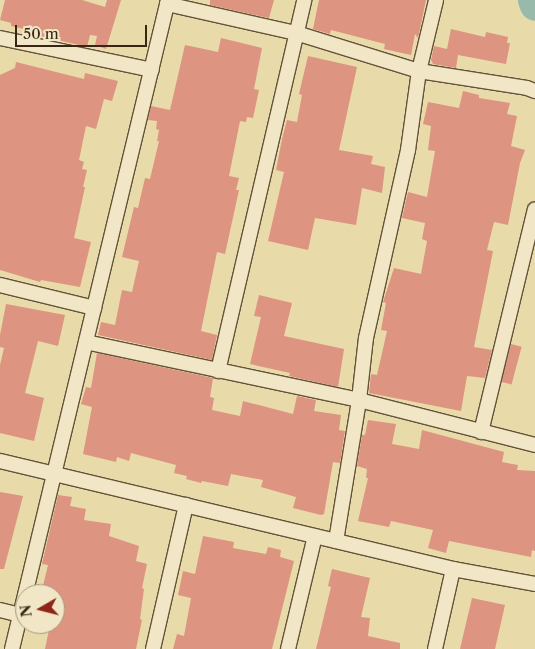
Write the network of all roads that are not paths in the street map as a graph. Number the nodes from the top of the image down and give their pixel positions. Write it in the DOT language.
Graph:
graph roads {
  1 [pos="304,0"];
  2 [pos="436,0"];
  3 [pos="168,2"];
  4 [pos="296,33"];
  5 [pos="0,38"];
  6 [pos="152,70"];
  7 [pos="419,71"];
  8 [pos="535,91"];
  9 [pos="535,209"];
  10 [pos="0,286"];
  11 [pos="94,308"];
  12 [pos="86,342"];
  13 [pos="218,372"];
  14 [pos="359,400"];
  15 [pos="481,432"];
  16 [pos="535,445"];
  17 [pos="0,460"];
  18 [pos="54,474"];
  19 [pos="186,505"];
  20 [pos="315,536"];
  21 [pos="336,541"];
  22 [pos="453,570"];
  23 [pos="27,584"];
  24 [pos="535,584"];
  25 [pos="0,610"];
  26 [pos="15,614"];
  27 [pos="16,634"];
  28 [pos="12,649"];
  29 [pos="153,649"];
  30 [pos="288,649"];
  31 [pos="435,649"];
  1 -- 4 [label="street"];
  2 -- 7 [label="street"];
  3 -- 4 [label="street"];
  3 -- 6 [label="street"];
  4 -- 7 [label="street"];
  4 -- 13 [label="street"];
  5 -- 6 [label="street"];
  6 -- 11 [label="street"];
  7 -- 8 [label="street"];
  7 -- 14 [label="street"];
  9 -- 15 [label="street"];
  10 -- 11 [label="street"];
  11 -- 12 [label="street"];
  12 -- 13 [label="street"];
  12 -- 18 [label="street"];
  13 -- 14 [label="street"];
  14 -- 15 [label="street"];
  14 -- 21 [label="street"];
  15 -- 16 [label="street"];
  17 -- 18 [label="street"];
  18 -- 19 [label="street"];
  18 -- 23 [label="street"];
  19 -- 20 [label="street"];
  19 -- 29 [label="street"];
  20 -- 21 [label="street"];
  20 -- 30 [label="street"];
  21 -- 22 [label="street"];
  22 -- 24 [label="street"];
  22 -- 31 [label="street"];
  25 -- 26 [label="street"];
  27 -- 28 [label="street"];
}
